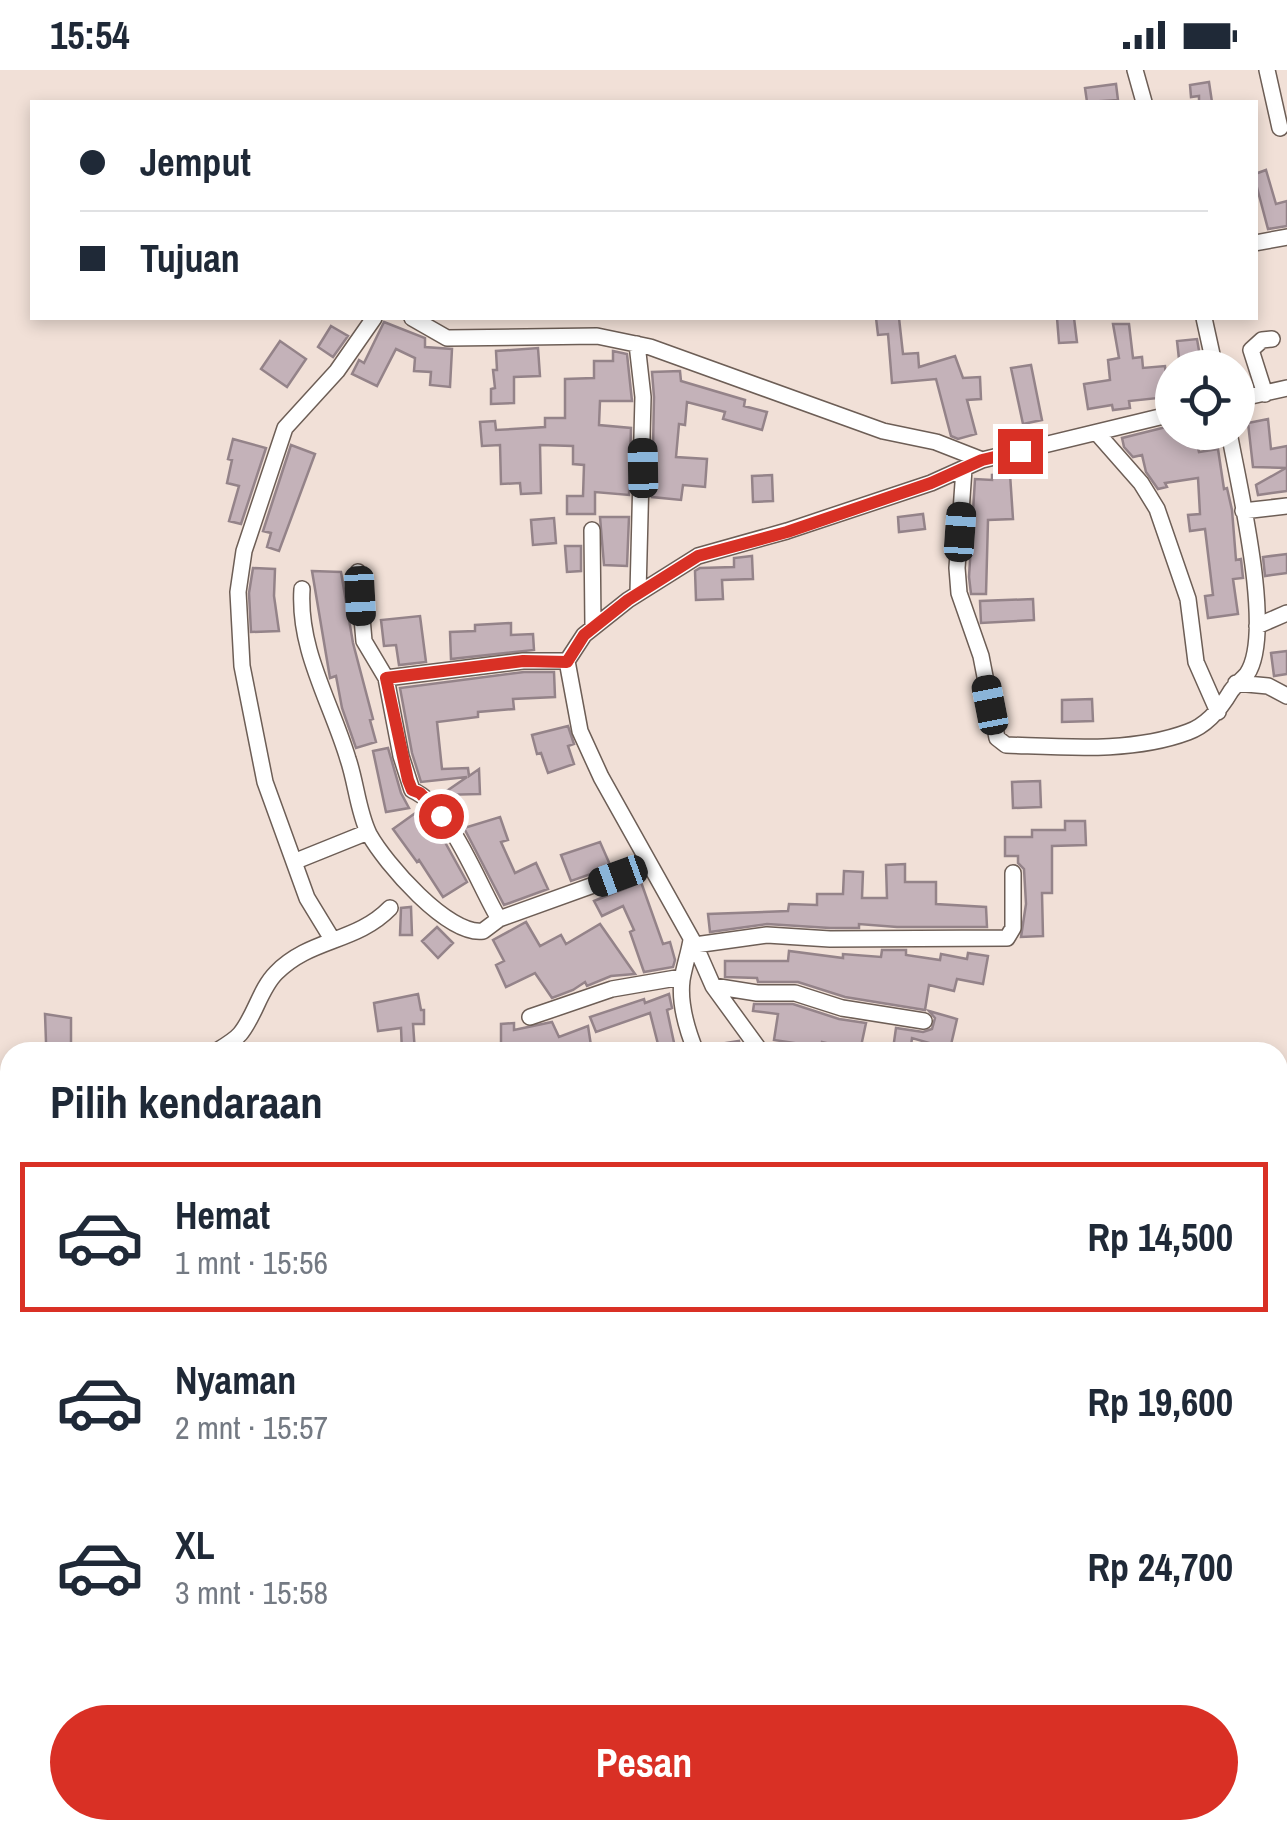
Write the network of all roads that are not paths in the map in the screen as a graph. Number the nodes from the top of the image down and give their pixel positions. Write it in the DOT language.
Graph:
graph roads {
  1 [pos="1135,70"];
  2 [pos="1267,70"];
  3 [pos="1143,100"];
  4 [pos="1280,128"];
  5 [pos="1287,237"];
  6 [pos="1258,242"];
  7 [pos="373,320"];
  8 [pos="415,320"];
  9 [pos="1204,320"];
  10 [pos="1272,339"];
  11 [pos="637,344"];
  12 [pos="1211,350"];
  13 [pos="1287,388"];
  14 [pos="1265,394"];
  15 [pos="1255,396"];
  16 [pos="1155,419"];
  17 [pos="1097,434"];
  18 [pos="1232,450"];
  19 [pos="982,460"];
  20 [pos="964,468"];
  21 [pos="1287,506"];
  22 [pos="1243,511"];
  23 [pos="592,530"];
  24 [pos="358,572"];
  25 [pos="302,588"];
  26 [pos="638,593"];
  27 [pos="1287,612"];
  28 [pos="1256,626"];
  29 [pos="594,627"];
  30 [pos="567,662"];
  31 [pos="386,678"];
  32 [pos="1236,684"];
  33 [pos="1287,696"];
  34 [pos="1218,712"];
  35 [pos="368,832"];
  36 [pos="296,861"];
  37 [pos="649,865"];
  38 [pos="1013,873"];
  39 [pos="390,908"];
  40 [pos="499,919"];
  41 [pos="332,940"];
  42 [pos="693,942"];
  43 [pos="682,977"];
  44 [pos="713,986"];
  45 [pos="530,1017"];
  46 [pos="924,1021"];
  47 [pos="229,1042"];
  48 [pos="692,1042"];
  49 [pos="754,1042"];
  1 -- 3 [label="street"];
  2 -- 4 [label="street"];
  5 -- 6 [label="street"];
  7 -- 36 [label="street"];
  8 -- 11 [label="street"];
  9 -- 12 [label="street"];
  10 -- 14 [label="street"];
  11 -- 19 [label="street"];
  11 -- 26 [label="street"];
  13 -- 14 [label="street"];
  14 -- 15 [label="street"];
  16 -- 17 [label="street"];
  17 -- 19 [label="street"];
  17 -- 34 [label="street"];
  18 -- 22 [label="street"];
  19 -- 20 [label="street"];
  20 -- 26 [label="street"];
  20 -- 34 [label="street"];
  21 -- 22 [label="street"];
  22 -- 28 [label="street"];
  23 -- 29 [label="street"];
  24 -- 31 [label="street"];
  25 -- 35 [label="street"];
  26 -- 29 [label="street"];
  27 -- 28 [label="street"];
  28 -- 32 [label="street"];
  29 -- 30 [label="street"];
  30 -- 31 [label="street"];
  30 -- 37 [label="street"];
  31 -- 40 [label="street"];
  32 -- 33 [label="street"];
  32 -- 34 [label="street"];
  35 -- 36 [label="street"];
  35 -- 40 [label="street"];
  36 -- 41 [label="street"];
  37 -- 40 [label="street"];
  37 -- 42 [label="street"];
  38 -- 42 [label="street"];
  39 -- 41 [label="street"];
  41 -- 47 [label="street"];
  42 -- 43 [label="street"];
  42 -- 44 [label="street"];
  43 -- 45 [label="street"];
  43 -- 48 [label="street"];
  44 -- 46 [label="street"];
  44 -- 49 [label="street"];
}
